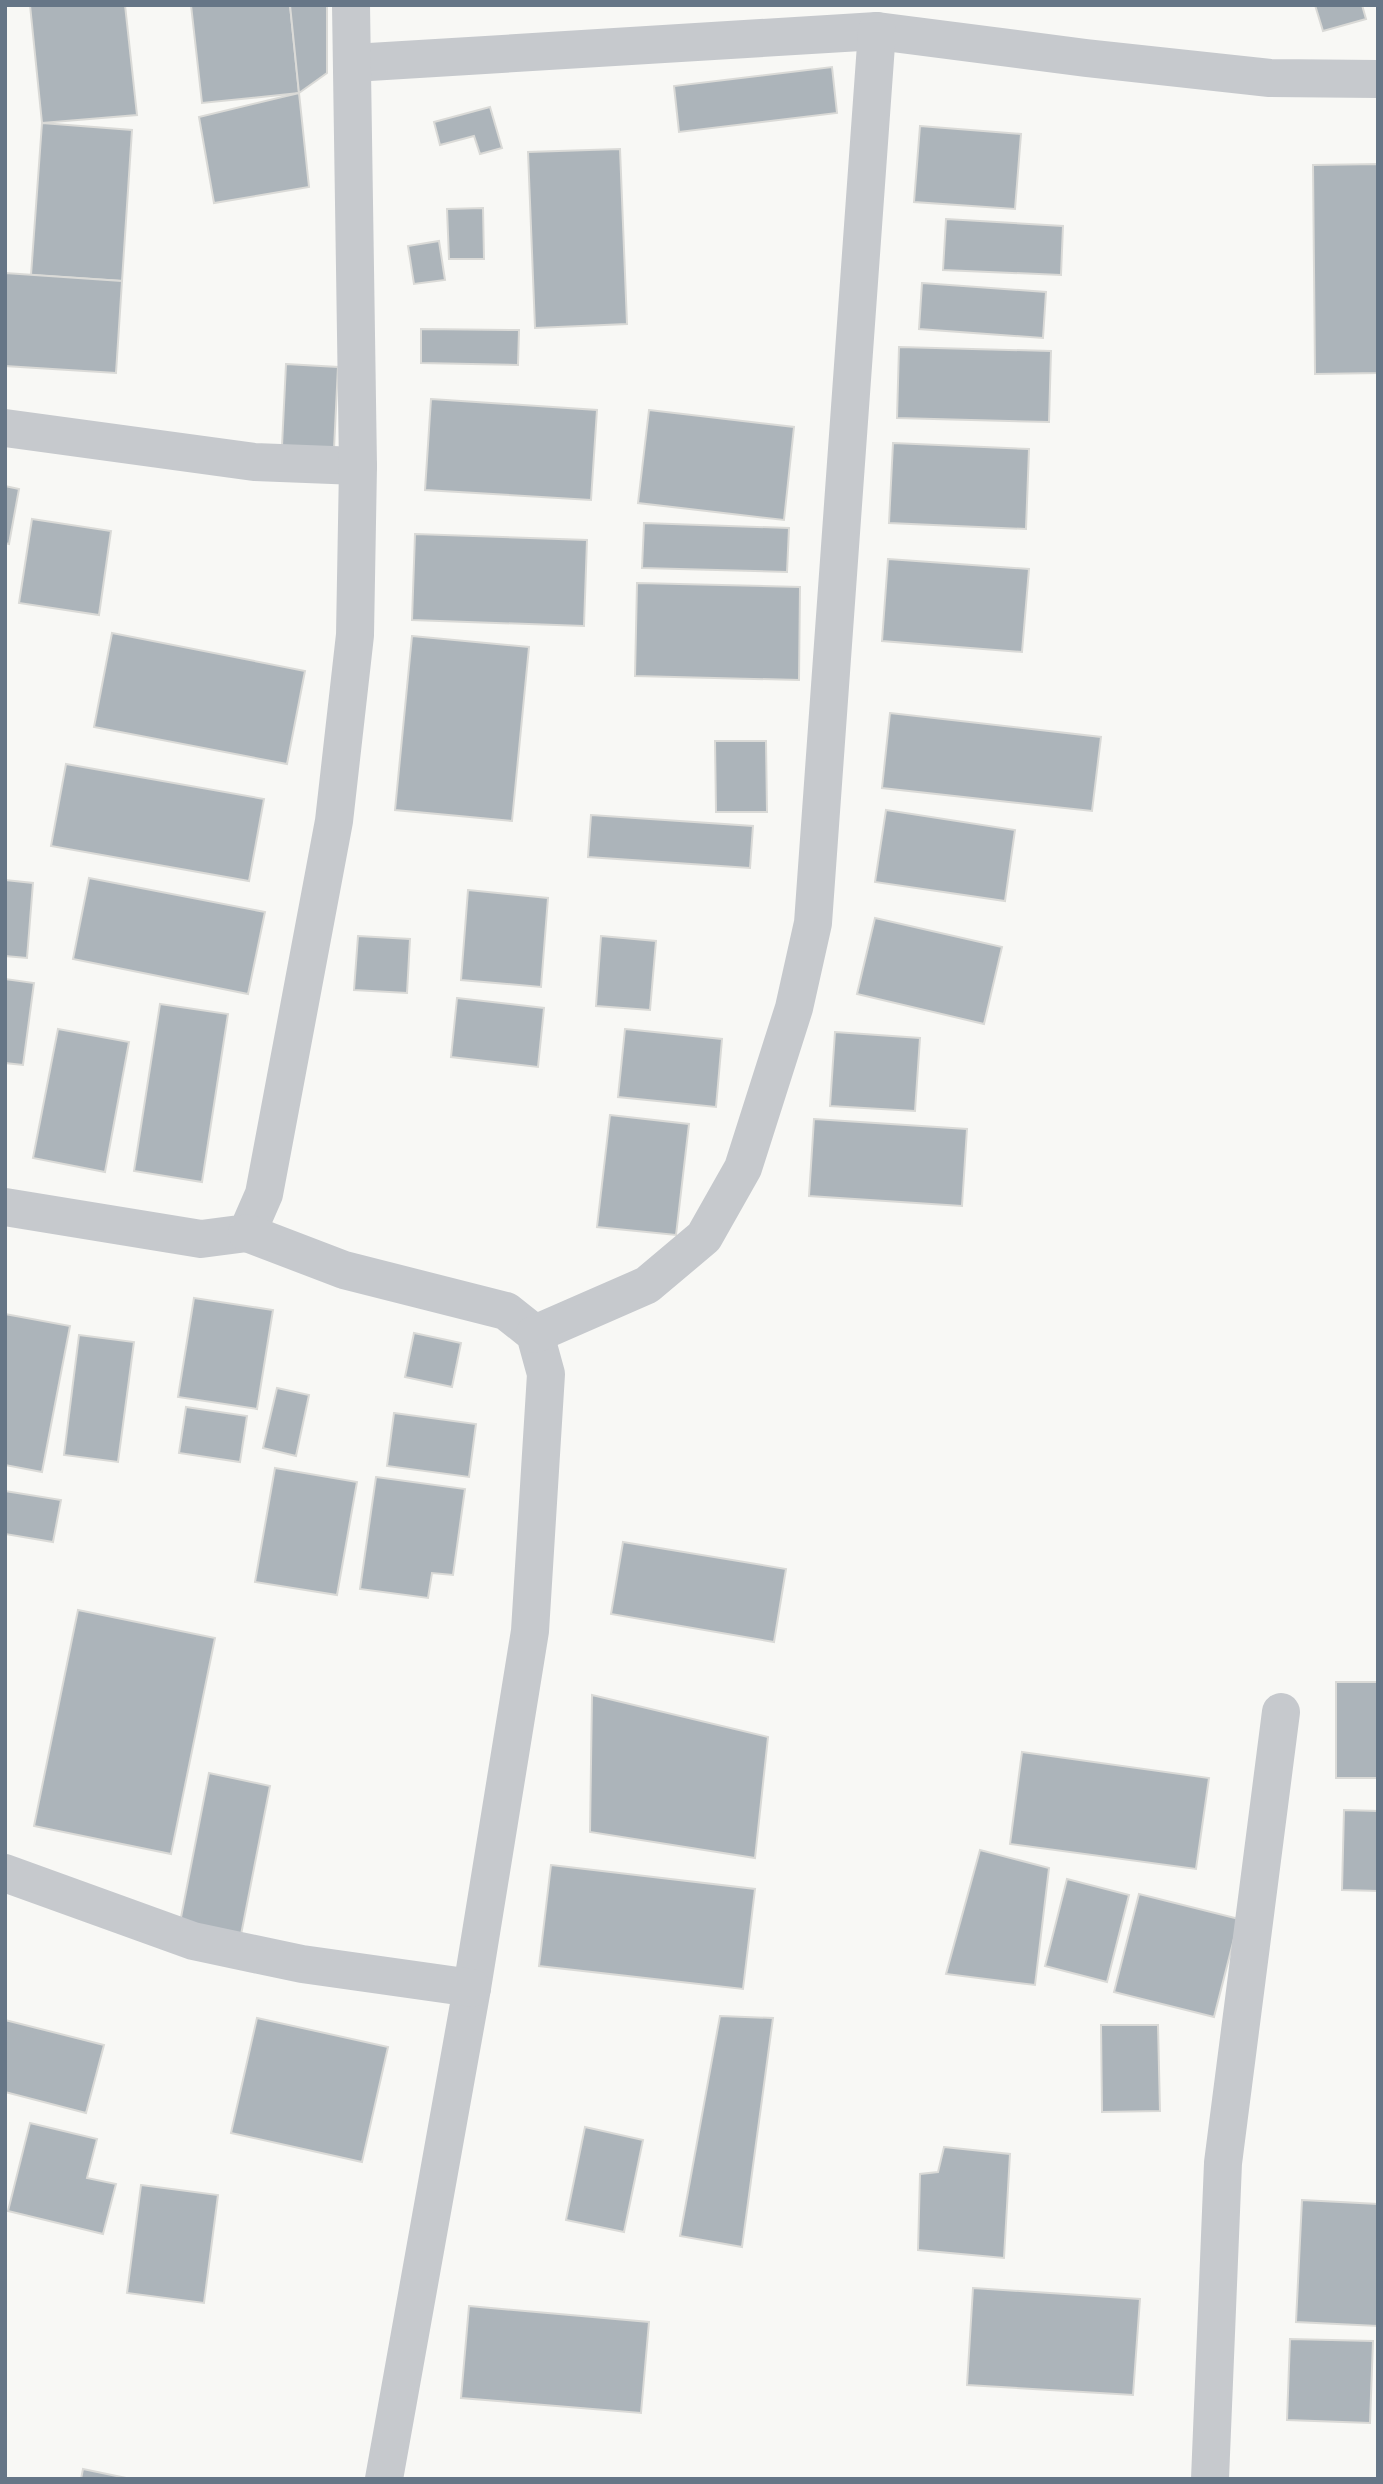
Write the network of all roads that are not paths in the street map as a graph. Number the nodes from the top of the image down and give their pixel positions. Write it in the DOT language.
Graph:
graph roads {
  1 [pos="351,5"];
  2 [pos="877,31"];
  3 [pos="354,63"];
  4 [pos="1378,79"];
  5 [pos="5,428"];
  6 [pos="358,466"];
  7 [pos="5,1207"];
  8 [pos="247,1233"];
  9 [pos="536,1334"];
  10 [pos="1281,1712"];
  11 [pos="5,1872"];
  12 [pos="472,1988"];
  13 [pos="384,2479"];
  14 [pos="1210,2479"];
  1 -- 3 [label="street"];
  2 -- 3 [label="street"];
  2 -- 4 [label="street"];
  2 -- 9 [label="street"];
  3 -- 6 [label="street"];
  5 -- 6 [label="street"];
  6 -- 8 [label="street"];
  7 -- 8 [label="street"];
  8 -- 9 [label="street"];
  9 -- 12 [label="street"];
  10 -- 14 [label="street"];
  11 -- 12 [label="street"];
  12 -- 13 [label="street"];
}
